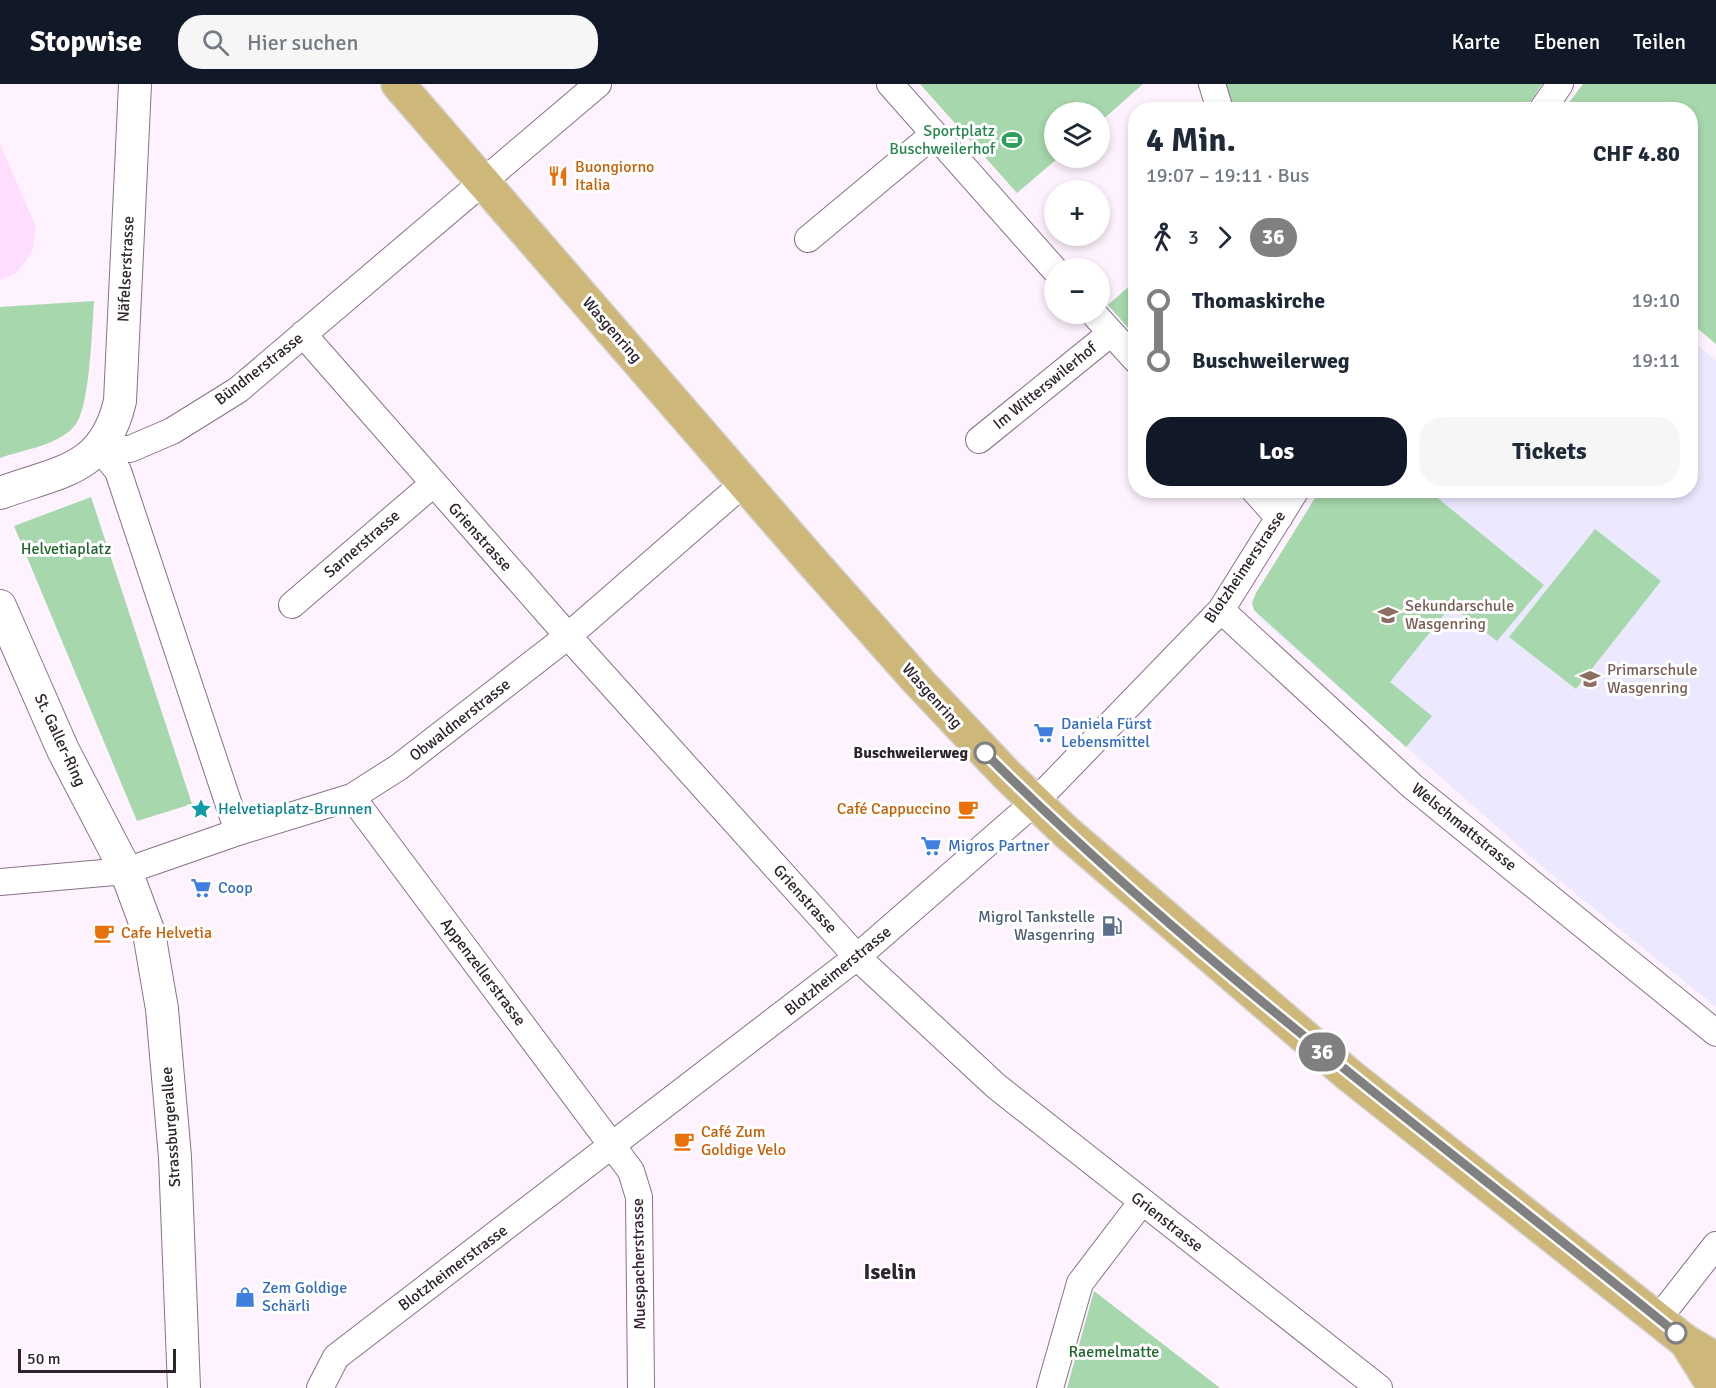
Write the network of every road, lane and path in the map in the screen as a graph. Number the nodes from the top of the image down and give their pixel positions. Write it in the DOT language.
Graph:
graph roads {
  1 [pos="135,84"];
  2 [pos="398,84"];
  3 [pos="598,84"];
  4 [pos="890,84"];
  5 [pos="1212,84"];
  6 [pos="1560,84"];
  7 [pos="1218,102"];
  8 [pos="1548,102"];
  9 [pos="934,134"];
  10 [pos="483,181"];
  11 [pos="808,239"];
  12 [pos="1044,258"];
  13 [pos="1103,324"];
  14 [pos="1111,333"];
  15 [pos="303,334"];
  16 [pos="1128,351"];
  17 [pos="979,440"];
  18 [pos="100,448"];
  19 [pos="744,483"];
  20 [pos="433,484"];
  21 [pos="0,493"];
  22 [pos="1261,498"];
  23 [pos="1277,498"];
  24 [pos="1291,498"];
  25 [pos="1279,518"];
  26 [pos="292,605"];
  27 [pos="0,606"];
  28 [pos="1221,610"];
  29 [pos="568,636"];
  30 [pos="352,797"];
  31 [pos="1035,802"];
  32 [pos="238,832"];
  33 [pos="126,872"];
  34 [pos="0,882"];
  35 [pos="857,957"];
  36 [pos="1716,1033"];
  37 [pos="613,1147"];
  38 [pos="1141,1203"];
  39 [pos="1716,1245"];
  40 [pos="1658,1318"];
  41 [pos="1685,1341"];
  42 [pos="1716,1359"];
  43 [pos="184,1388"];
  44 [pos="320,1388"];
  45 [pos="641,1388"];
  46 [pos="1050,1388"];
  47 [pos="1379,1388"];
  48 [pos="1714,1388"];
  1 -- 18 [label="street, Näfelserstrasse"];
  2 -- 10 [label="main road, Wasgenring"];
  3 -- 10 [label="street, Bündnerstrasse"];
  4 -- 9 [label="street"];
  5 -- 7 [label="street"];
  6 -- 8 [label="street"];
  9 -- 11 [label="street"];
  9 -- 12 [label="street"];
  10 -- 15 [label="street, Bündnerstrasse"];
  10 -- 19 [label="main road, Wasgenring"];
  13 -- 14 [label="street"];
  14 -- 16 [label="street"];
  14 -- 17 [label="street, Im Witterswilerhof"];
  15 -- 18 [label="street, Bündnerstrasse"];
  15 -- 20 [label="street, Grienstrasse"];
  18 -- 21 [label="street"];
  18 -- 32 [label="street"];
  19 -- 29 [label="street, Obwaldnerstrasse"];
  19 -- 31 [label="main road, Wasgenring"];
  20 -- 26 [label="street, Sarnerstrasse"];
  20 -- 29 [label="street, Grienstrasse"];
  22 -- 25 [label="street"];
  23 -- 25 [label="street"];
  24 -- 25 [label="street, Blotzheimerstrasse"];
  25 -- 28 [label="street, Blotzheimerstrasse"];
  27 -- 33 [label="street, St. Galler-Ring"];
  28 -- 31 [label="street, Blotzheimerstrasse"];
  28 -- 36 [label="street, Welschmattstrasse"];
  29 -- 30 [label="street, Obwaldnerstrasse"];
  29 -- 35 [label="street, Grienstrasse"];
  30 -- 32 [label="street, Obwaldnerstrasse"];
  30 -- 37 [label="street, Appenzellerstrasse"];
  31 -- 35 [label="street, Blotzheimerstrasse"];
  31 -- 40 [label="main road, Wasgenring"];
  32 -- 33 [label="street, Obwaldnerstrasse"];
  33 -- 34 [label="street, Obwaldnerstrasse"];
  33 -- 43 [label="street, Strassburgerallee"];
  35 -- 37 [label="street, Blotzheimerstrasse"];
  35 -- 38 [label="street, Grienstrasse"];
  37 -- 44 [label="street, Blotzheimerstrasse"];
  37 -- 45 [label="street, Muespacherstrasse"];
  38 -- 46 [label="street"];
  38 -- 47 [label="street, Grienstrasse"];
  39 -- 40 [label="street"];
  40 -- 41 [label="main road, Wasgenring"];
  41 -- 42 [label="main road, Wasgenring"];
  41 -- 48 [label="main road, Wasgenring"];
}
